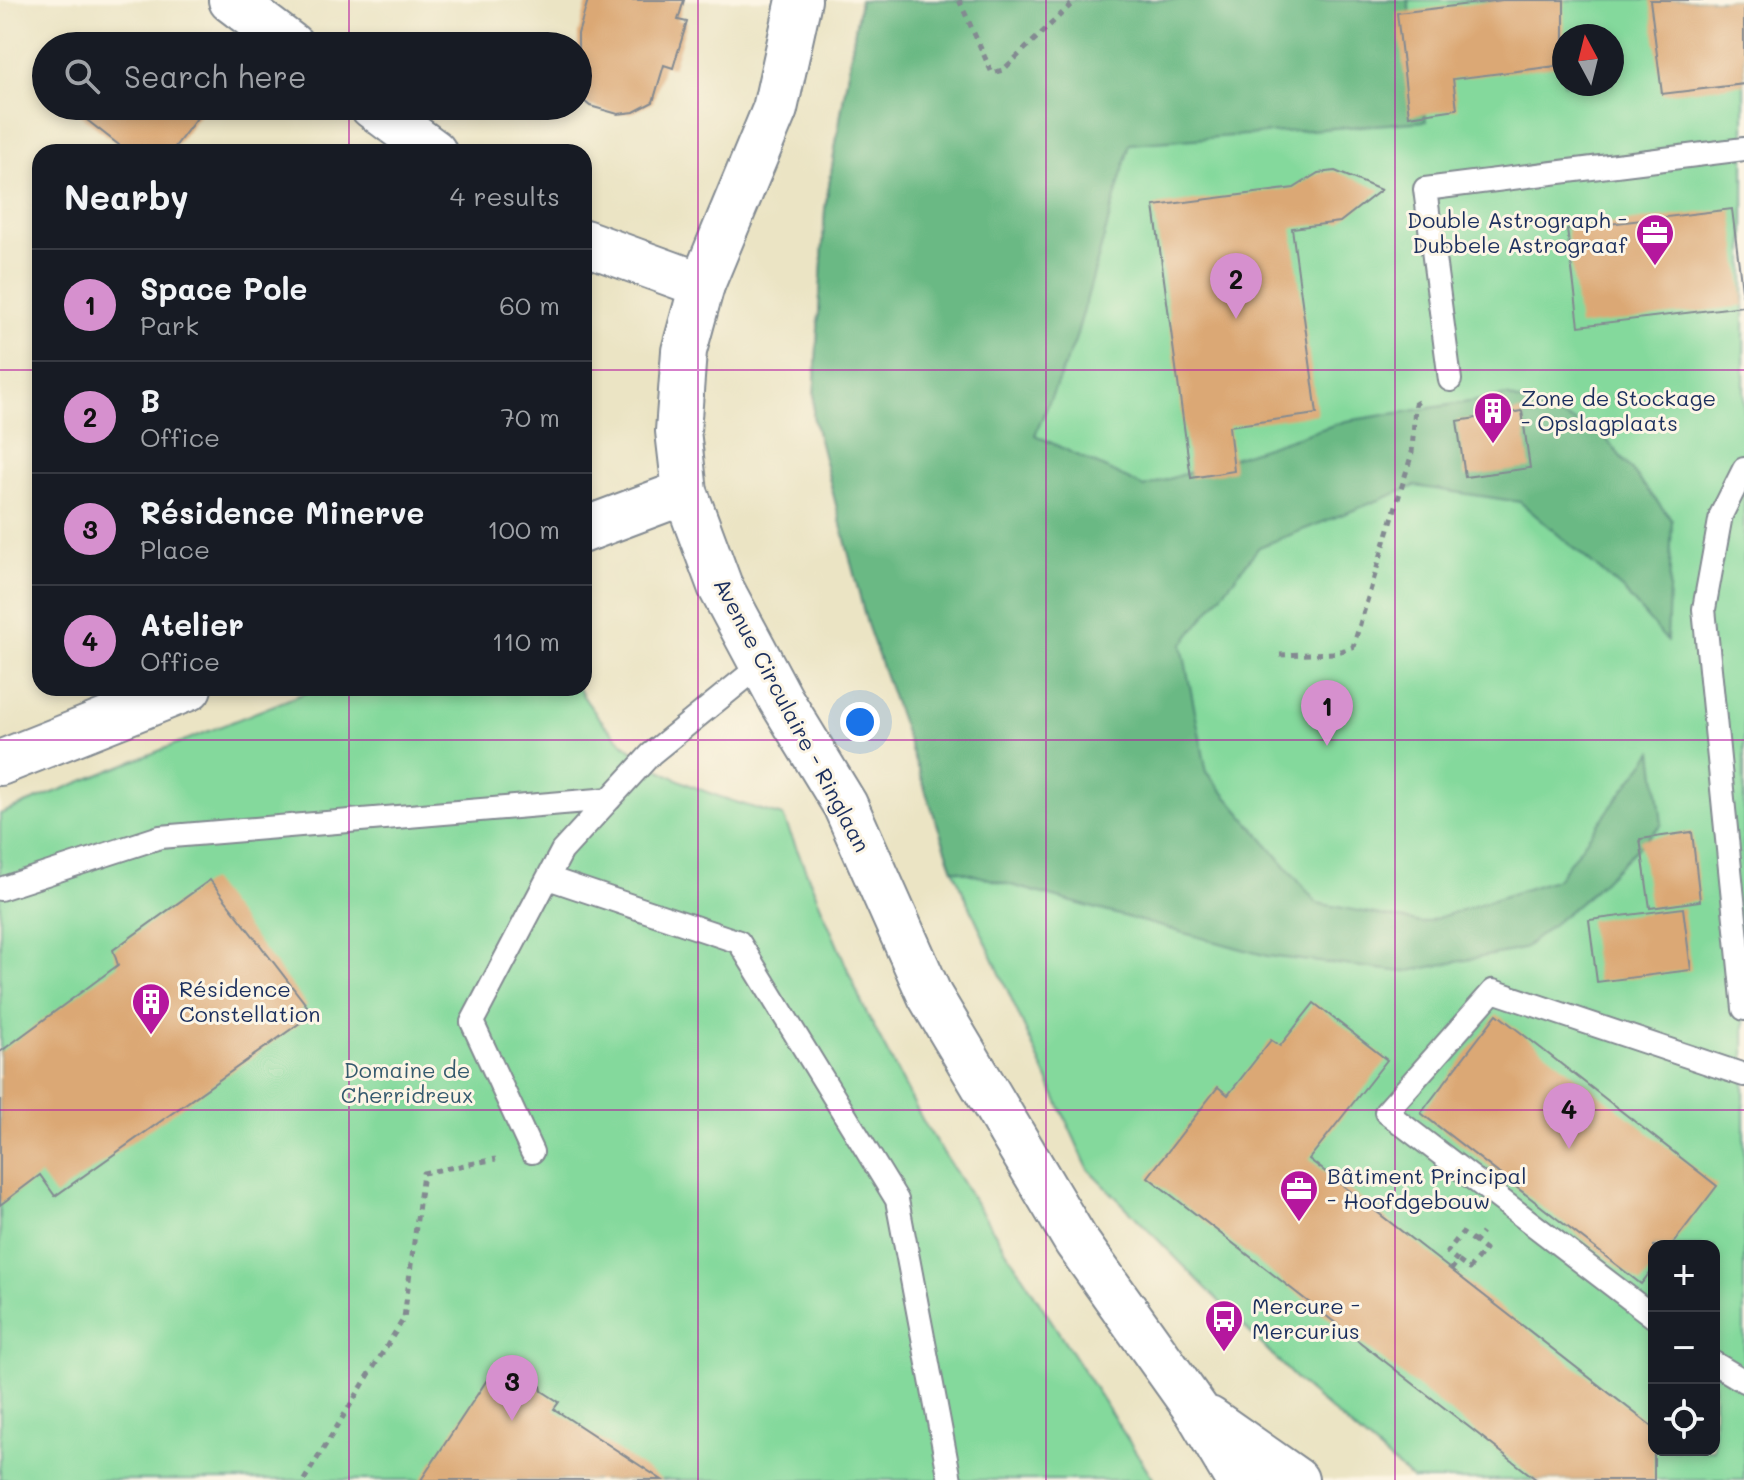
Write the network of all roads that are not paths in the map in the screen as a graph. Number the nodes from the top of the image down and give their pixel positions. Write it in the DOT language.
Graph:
graph roads {
  1 [pos="231,0"];
  2 [pos="799,0"];
  3 [pos="273,32"];
  4 [pos="391,120"];
  5 [pos="423,144"];
  6 [pos="1744,149"];
  7 [pos="592,245"];
  8 [pos="702,285"];
  9 [pos="1450,380"];
  10 [pos="1744,469"];
  11 [pos="685,492"];
  12 [pos="592,527"];
  13 [pos="762,664"];
  14 [pos="169,696"];
  15 [pos="0,763"];
  16 [pos="610,799"];
  17 [pos="548,878"];
  18 [pos="0,889"];
  19 [pos="1744,1009"];
  20 [pos="1744,1075"];
  21 [pos="532,1152"];
  22 [pos="1648,1312"];
  23 [pos="1720,1367"];
  24 [pos="1744,1381"];
  25 [pos="1197,1411"];
  26 [pos="950,1480"];
  27 [pos="1238,1480"];
  28 [pos="1296,1480"];
  1 -- 3 [label="street"];
  2 -- 8 [label="street, Avenue Circulaire - Ringlaan"];
  4 -- 5 [label="street"];
  6 -- 9 [label="lane"];
  7 -- 8 [label="street"];
  8 -- 11 [label="street, Avenue Circulaire - Ringlaan"];
  10 -- 19 [label="lane"];
  11 -- 12 [label="street"];
  11 -- 13 [label="street, Avenue Circulaire - Ringlaan"];
  13 -- 16 [label="lane"];
  13 -- 25 [label="street, Avenue Circulaire - Ringlaan"];
  14 -- 15 [label="street"];
  16 -- 17 [label="lane"];
  16 -- 18 [label="lane"];
  17 -- 21 [label="lane"];
  17 -- 26 [label="lane"];
  20 -- 22 [label="lane"];
  23 -- 24 [label="lane"];
  25 -- 27 [label="street, Avenue Circulaire - Ringlaan"];
  25 -- 28 [label="street, Avenue Circulaire - Ringlaan"];
}
